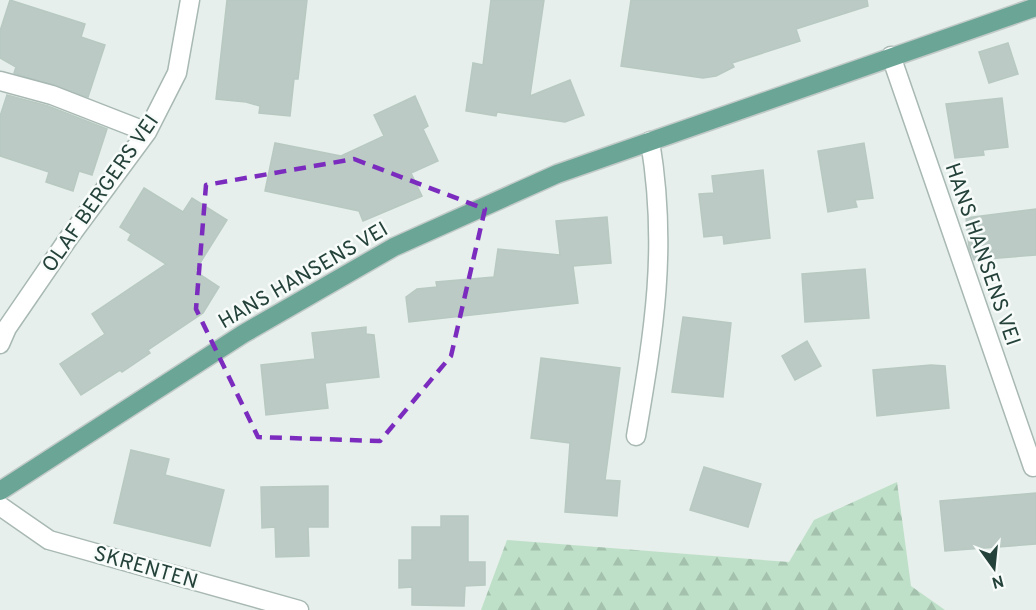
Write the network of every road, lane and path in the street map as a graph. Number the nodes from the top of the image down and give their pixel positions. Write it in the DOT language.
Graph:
graph roads {
  1 [pos="190,0"];
  2 [pos="1036,7"];
  3 [pos="891,56"];
  4 [pos="0,81"];
  5 [pos="147,132"];
  6 [pos="650,141"];
  7 [pos="0,344"];
  8 [pos="636,436"];
  9 [pos="1033,467"];
  10 [pos="0,490"];
  11 [pos="0,506"];
  12 [pos="269,606"];
  13 [pos="299,610"];
  1 -- 5 [label="street, OLAF BERGERS VEI"];
  2 -- 3 [label="main road, HANS HANSENS VEI"];
  3 -- 6 [label="main road, HANS HANSENS VEI"];
  3 -- 9 [label="street, HANS HANSENS VEI"];
  4 -- 5 [label="street"];
  5 -- 7 [label="street, OLAF BERGERS VEI"];
  6 -- 8 [label="street"];
  6 -- 10 [label="main road, HANS HANSENS VEI"];
  11 -- 12 [label="street, SKRENTEN"];
  12 -- 13 [label="street, SKRENTEN"];
}
